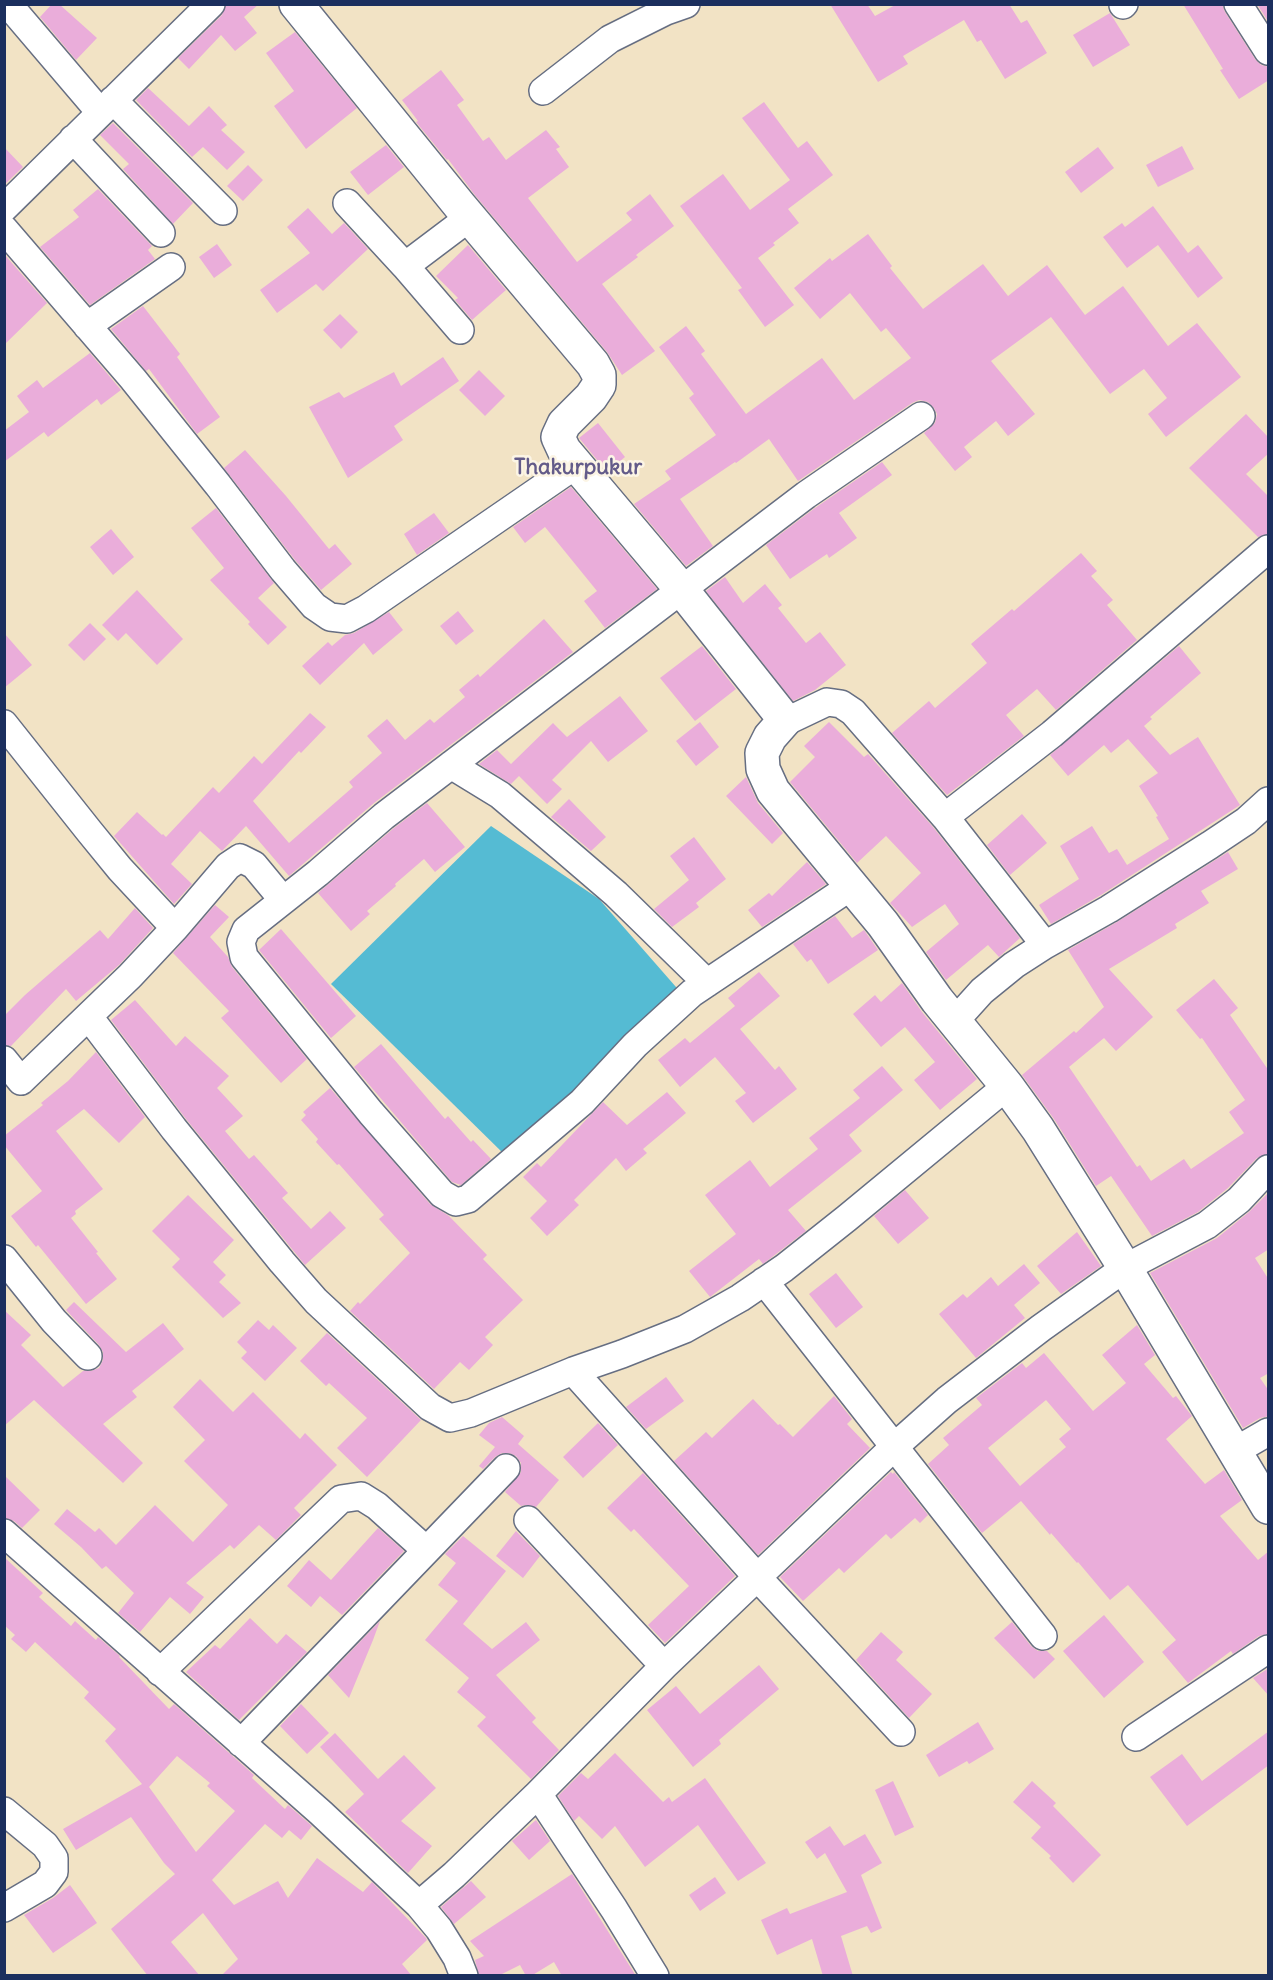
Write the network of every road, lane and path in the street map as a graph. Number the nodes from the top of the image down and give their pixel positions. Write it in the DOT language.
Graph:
graph roads {
  1 [pos="8,4"];
  2 [pos="211,4"];
  3 [pos="296,4"];
  4 [pos="686,4"];
  5 [pos="1238,4"];
  6 [pos="1269,51"];
  7 [pos="543,91"];
  8 [pos="106,106"];
  9 [pos="74,139"];
  10 [pos="347,203"];
  11 [pos="4,208"];
  12 [pos="223,211"];
  13 [pos="470,217"];
  14 [pos="4,229"];
  15 [pos="161,233"];
  16 [pos="405,266"];
  17 [pos="171,267"];
  18 [pos="87,326"];
  19 [pos="460,330"];
  20 [pos="921,416"];
  21 [pos="576,464"];
  22 [pos="1269,549"];
  23 [pos="682,590"];
  24 [pos="785,722"];
  25 [pos="4,724"];
  26 [pos="451,765"];
  27 [pos="1269,801"];
  28 [pos="945,818"];
  29 [pos="850,887"];
  30 [pos="283,900"];
  31 [pos="175,928"];
  32 [pos="1045,945"];
  33 [pos="707,983"];
  34 [pos="89,1017"];
  35 [pos="954,1022"];
  36 [pos="4,1060"];
  37 [pos="1007,1086"];
  38 [pos="13,1089"];
  39 [pos="1269,1169"];
  40 [pos="4,1258"];
  41 [pos="1125,1268"];
  42 [pos="764,1281"];
  43 [pos="88,1356"];
  44 [pos="573,1371"];
  45 [pos="1269,1432"];
  46 [pos="893,1448"];
  47 [pos="1235,1451"];
  48 [pos="506,1468"];
  49 [pos="1269,1507"];
  50 [pos="528,1520"];
  51 [pos="4,1533"];
  52 [pos="426,1550"];
  53 [pos="758,1578"];
  54 [pos="1043,1636"];
  55 [pos="1269,1649"];
  56 [pos="664,1666"];
  57 [pos="160,1672"];
  58 [pos="901,1732"];
  59 [pos="1136,1737"];
  60 [pos="241,1743"];
  61 [pos="538,1794"];
  62 [pos="4,1811"];
  63 [pos="419,1905"];
  64 [pos="4,1908"];
  65 [pos="464,1976"];
  66 [pos="655,1976"];
  1 -- 8 [label="street"];
  2 -- 8 [label="street"];
  3 -- 13 [label="street"];
  4 -- 7 [label="street"];
  5 -- 6 [label="street"];
  8 -- 9 [label="street"];
  8 -- 12 [label="street"];
  9 -- 11 [label="street"];
  9 -- 15 [label="street"];
  10 -- 16 [label="street"];
  13 -- 16 [label="street"];
  13 -- 21 [label="street"];
  14 -- 18 [label="street"];
  16 -- 19 [label="street"];
  17 -- 18 [label="street"];
  18 -- 21 [label="street"];
  20 -- 23 [label="street"];
  21 -- 23 [label="street"];
  22 -- 28 [label="street"];
  23 -- 24 [label="street"];
  23 -- 26 [label="street"];
  24 -- 28 [label="street"];
  24 -- 29 [label="street"];
  25 -- 31 [label="street"];
  26 -- 30 [label="street"];
  26 -- 33 [label="street"];
  27 -- 32 [label="street"];
  28 -- 32 [label="street"];
  29 -- 33 [label="street"];
  29 -- 35 [label="street"];
  30 -- 31 [label="street"];
  30 -- 33 [label="street"];
  31 -- 34 [label="street"];
  32 -- 35 [label="street"];
  34 -- 38 [label="street"];
  34 -- 44 [label="street"];
  35 -- 37 [label="street"];
  36 -- 38 [label="street"];
  37 -- 41 [label="street"];
  37 -- 42 [label="street"];
  39 -- 41 [label="street"];
  40 -- 43 [label="street"];
  41 -- 46 [label="street"];
  41 -- 47 [label="street"];
  42 -- 44 [label="street"];
  42 -- 46 [label="street"];
  44 -- 53 [label="street"];
  45 -- 47 [label="street"];
  46 -- 53 [label="street"];
  46 -- 54 [label="street"];
  47 -- 49 [label="street"];
  48 -- 52 [label="street"];
  50 -- 56 [label="street"];
  51 -- 57 [label="street"];
  52 -- 57 [label="street"];
  52 -- 60 [label="street"];
  53 -- 56 [label="street"];
  53 -- 58 [label="street"];
  55 -- 59 [label="street"];
  56 -- 61 [label="street"];
  57 -- 60 [label="street"];
  60 -- 63 [label="street"];
  61 -- 63 [label="street"];
  61 -- 66 [label="street"];
  62 -- 64 [label="street"];
  63 -- 65 [label="street"];
}
